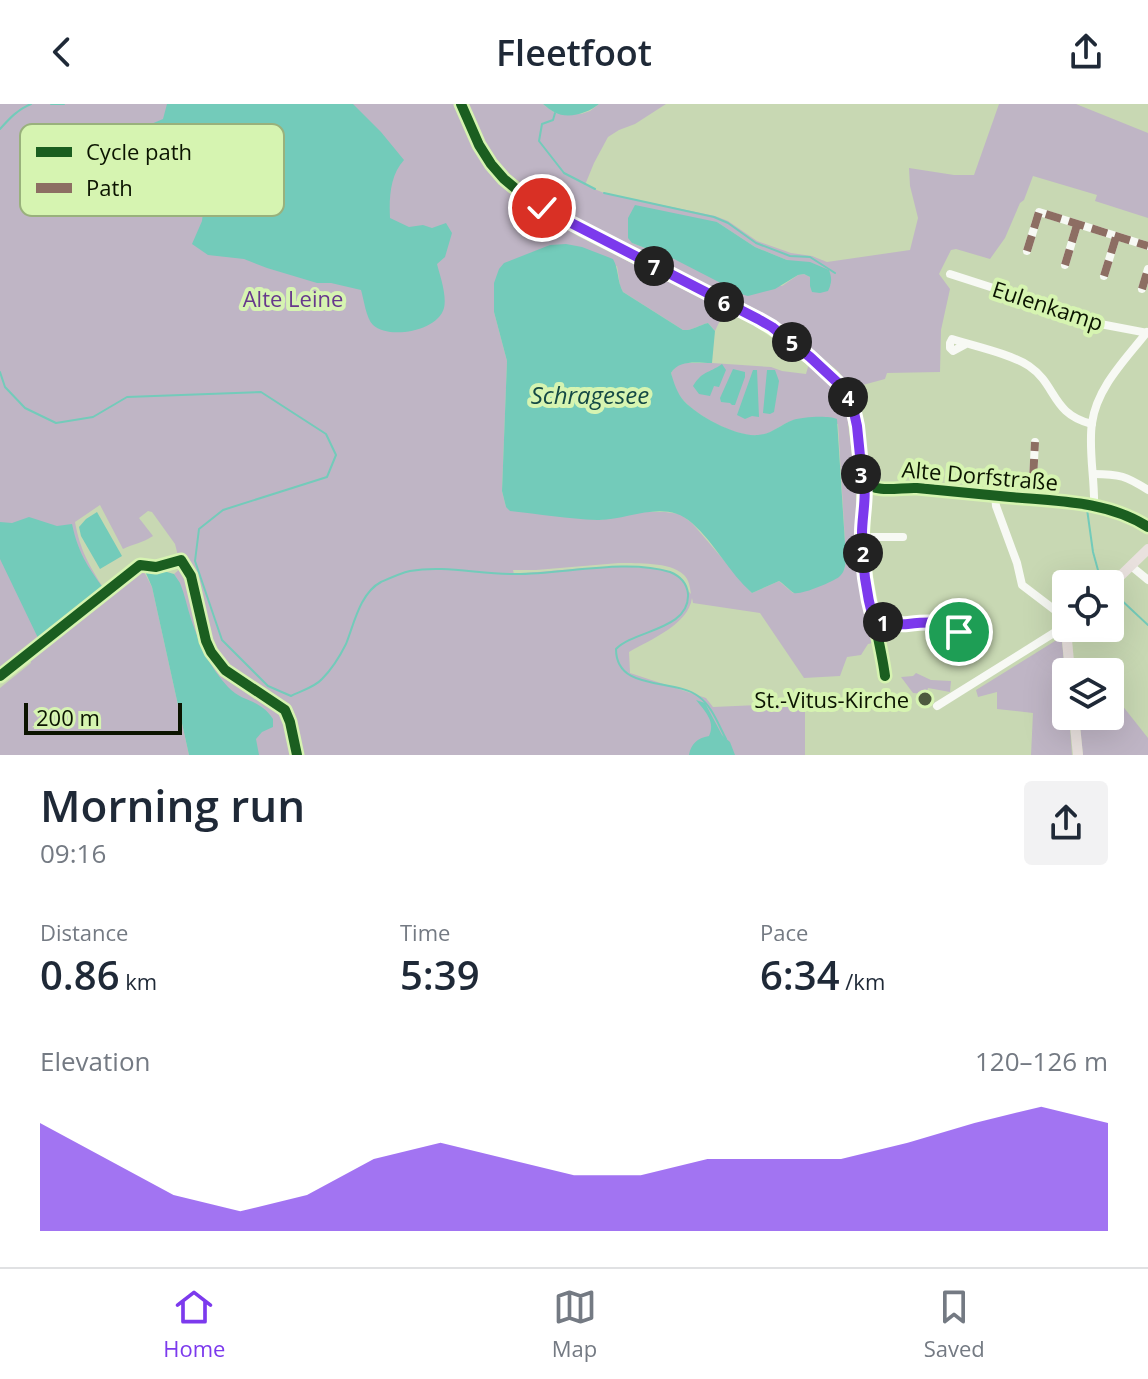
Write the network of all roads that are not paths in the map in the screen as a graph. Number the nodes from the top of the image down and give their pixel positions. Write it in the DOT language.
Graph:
graph roads {
  1 [pos="461,104"];
  2 [pos="1077,225"];
  3 [pos="1116,237"];
  4 [pos="1148,246"];
  5 [pos="1027,251"];
  6 [pos="1065,265"];
  7 [pos="1148,269"];
  8 [pos="950,274"];
  9 [pos="1104,276"];
  10 [pos="1142,289"];
  11 [pos="1148,332"];
  12 [pos="966,344"];
  13 [pos="1092,424"];
  14 [pos="1035,442"];
  15 [pos="1093,474"];
  16 [pos="864,482"];
  17 [pos="875,489"];
  18 [pos="932,489"];
  19 [pos="1148,490"];
  20 [pos="995,495"];
  21 [pos="929,499"];
  22 [pos="1032,499"];
  23 [pos="863,502"];
  24 [pos="1094,506"];
  25 [pos="1148,527"];
  26 [pos="862,537"];
  27 [pos="903,537"];
  28 [pos="1148,549"];
  29 [pos="1131,566"];
  30 [pos="1124,573"];
  31 [pos="1148,580"];
  32 [pos="1052,608"];
  33 [pos="874,622"];
  34 [pos="959,632"];
  35 [pos="1052,634"];
  36 [pos="885,676"];
  37 [pos="937,706"];
  38 [pos="1075,730"];
  39 [pos="1078,755"];
  1 -- 16 [label="street"];
  2 -- 3 [label="street"];
  2 -- 5 [label="street"];
  2 -- 6 [label="street"];
  3 -- 4 [label="street"];
  3 -- 9 [label="street"];
  7 -- 10 [label="street"];
  8 -- 11 [label="street, Eulenkamp"];
  11 -- 13 [label="street"];
  12 -- 13 [label="street"];
  13 -- 15 [label="street"];
  14 -- 22 [label="street"];
  15 -- 19 [label="street"];
  15 -- 24 [label="street"];
  16 -- 17 [label="street, Alte Dorfstraße"];
  16 -- 23 [label="street"];
  17 -- 18 [label="street, Alte Dorfstraße"];
  17 -- 23 [label="street"];
  18 -- 20 [label="street, Alte Dorfstraße"];
  18 -- 21 [label="street"];
  20 -- 22 [label="street, Alte Dorfstraße"];
  20 -- 32 [label="street"];
  22 -- 24 [label="street, Alte Dorfstraße"];
  23 -- 26 [label="street"];
  24 -- 25 [label="street, Alte Dorfstraße"];
  26 -- 27 [label="street"];
  26 -- 33 [label="street"];
  28 -- 29 [label="main road"];
  29 -- 30 [label="main road"];
  29 -- 31 [label="street"];
  33 -- 34 [label="street"];
  33 -- 36 [label="street"];
  35 -- 37 [label="street"];
  38 -- 39 [label="main road"];
}
